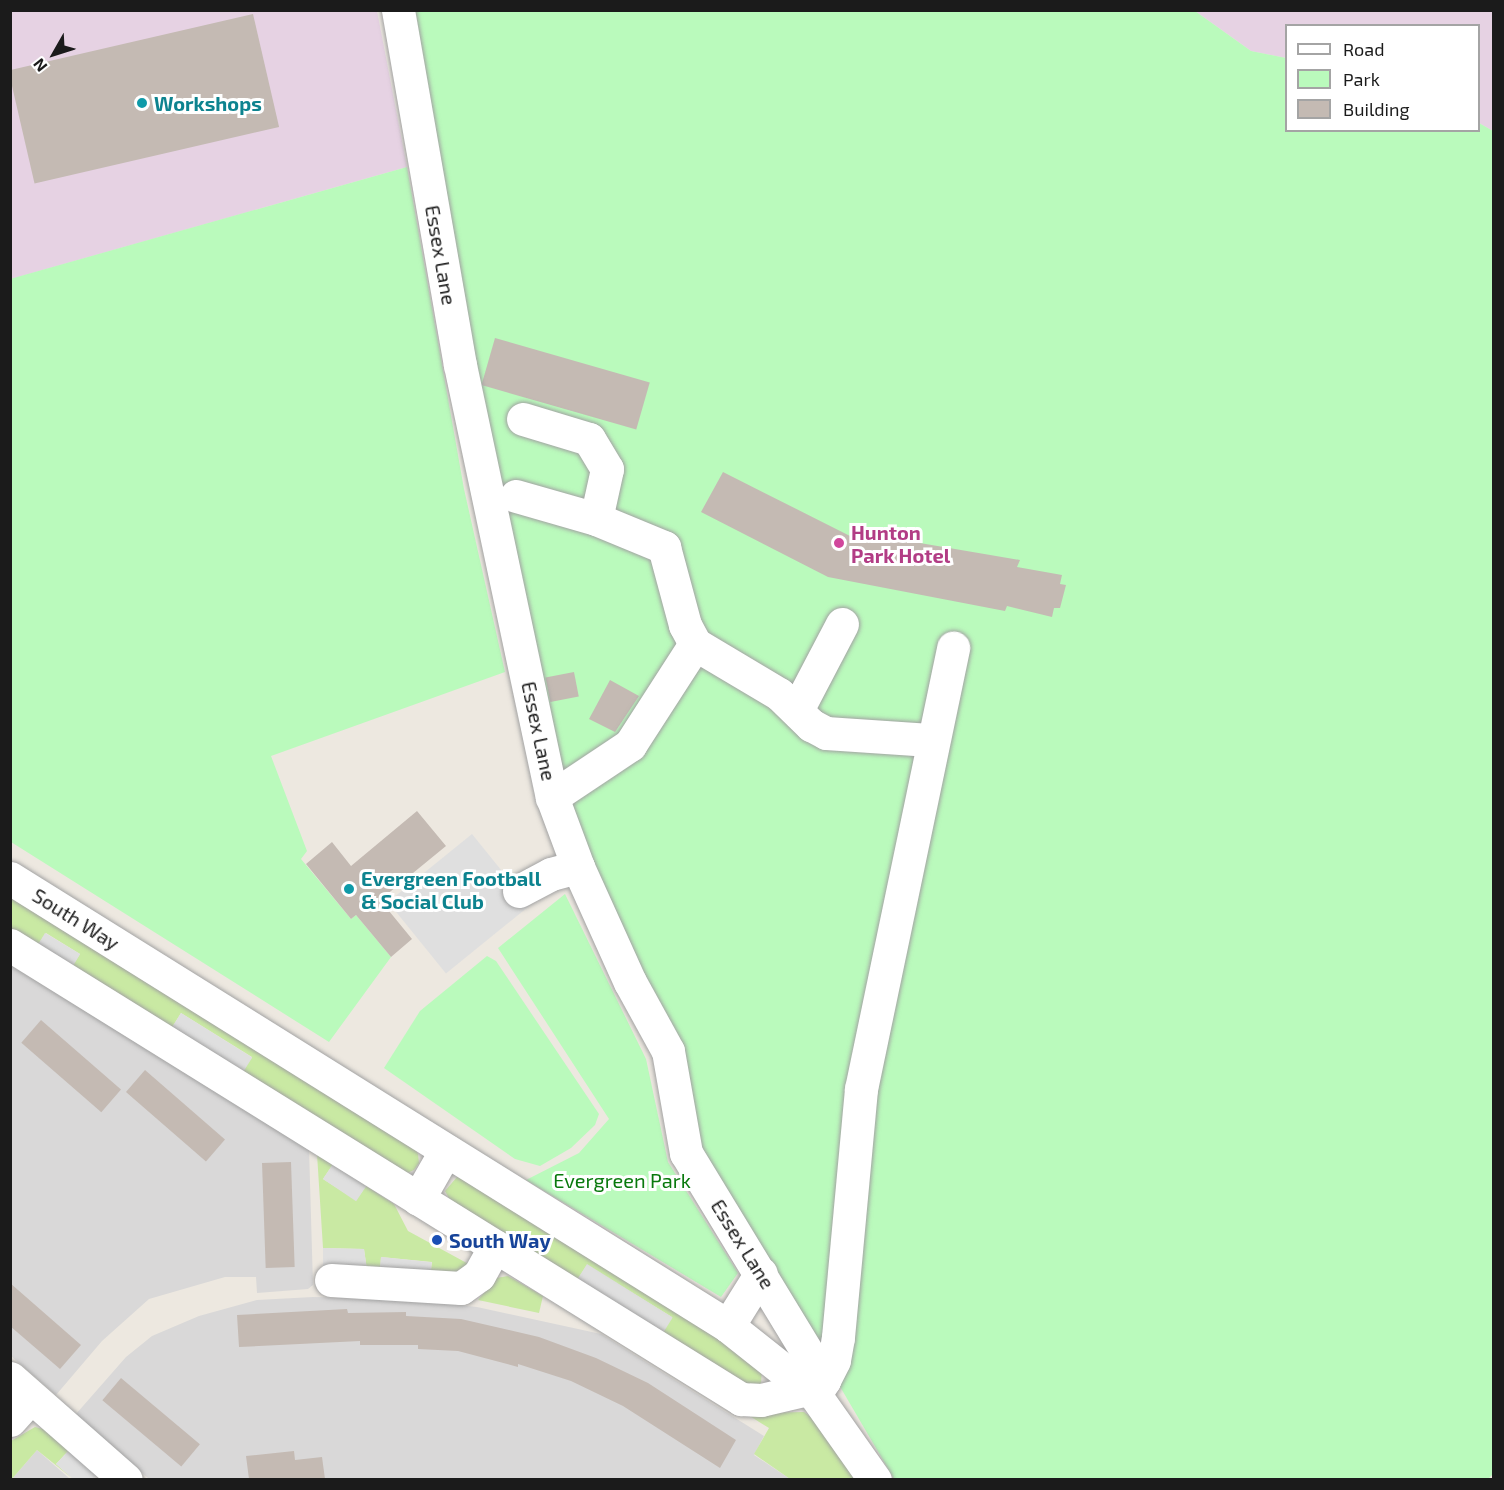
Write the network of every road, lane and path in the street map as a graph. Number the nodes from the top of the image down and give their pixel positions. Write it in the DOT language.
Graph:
graph roads {
  1 [pos="398,10"];
  2 [pos="523,419"];
  3 [pos="516,496"];
  4 [pos="596,519"];
  5 [pos="842,624"];
  6 [pos="695,644"];
  7 [pos="952,647"];
  8 [pos="797,710"];
  9 [pos="930,740"];
  10 [pos="552,796"];
  11 [pos="578,867"];
  12 [pos="10,878"];
  13 [pos="519,891"];
  14 [pos="10,945"];
  15 [pos="446,1150"];
  16 [pos="418,1199"];
  17 [pos="495,1246"];
  18 [pos="761,1273"];
  19 [pos="331,1280"];
  20 [pos="728,1326"];
  21 [pos="819,1393"];
  22 [pos="17,1398"];
  23 [pos="126,1479"];
  24 [pos="875,1479"];
  1 -- 10 [label="street, Essex Lane"];
  2 -- 4 [label="street"];
  3 -- 4 [label="street"];
  4 -- 6 [label="street"];
  5 -- 8 [label="street"];
  6 -- 8 [label="street"];
  6 -- 10 [label="street"];
  7 -- 9 [label="street"];
  8 -- 9 [label="street"];
  9 -- 21 [label="street"];
  10 -- 11 [label="street, Essex Lane"];
  11 -- 13 [label="street"];
  11 -- 18 [label="street, Essex Lane"];
  12 -- 15 [label="street, South Way"];
  14 -- 16 [label="street"];
  15 -- 16 [label="street"];
  15 -- 20 [label="street, South Way"];
  16 -- 17 [label="street"];
  17 -- 19 [label="street"];
  17 -- 21 [label="street"];
  18 -- 20 [label="street"];
  18 -- 21 [label="street, Essex Lane"];
  20 -- 21 [label="street, South Way"];
  21 -- 24 [label="street"];
  22 -- 23 [label="street"];
}
